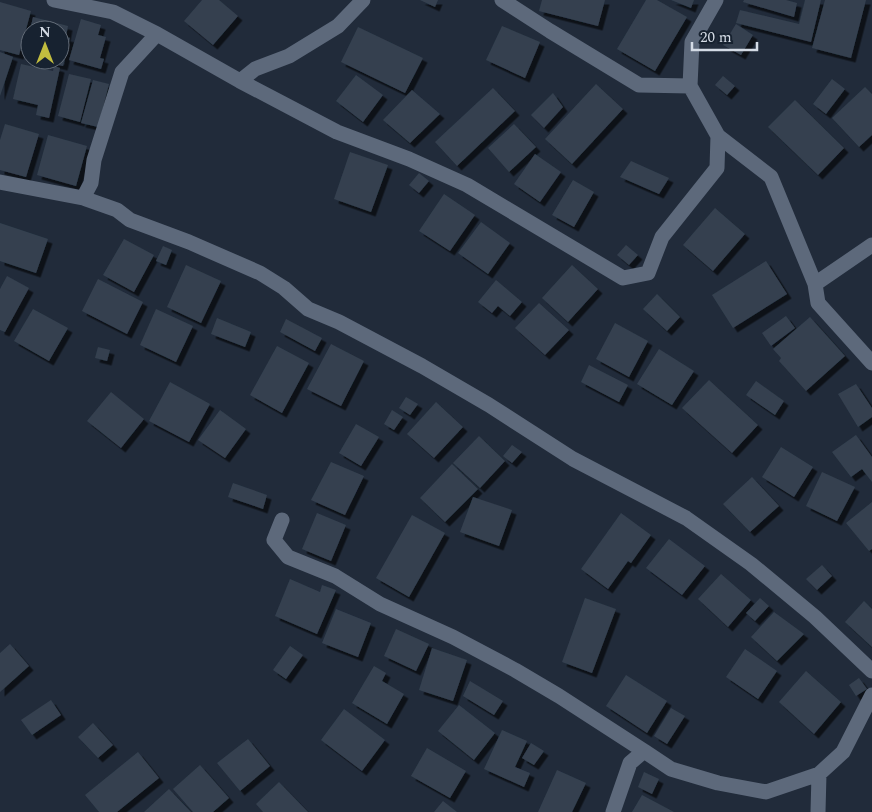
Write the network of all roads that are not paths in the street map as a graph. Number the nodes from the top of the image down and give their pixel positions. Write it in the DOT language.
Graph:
graph roads {
  1 [pos="54,0"];
  2 [pos="363,0"];
  3 [pos="502,0"];
  4 [pos="716,0"];
  5 [pos="157,34"];
  6 [pos="240,81"];
  7 [pos="690,86"];
  8 [pos="718,136"];
  9 [pos="0,182"];
  10 [pos="83,198"];
  11 [pos="872,245"];
  12 [pos="815,284"];
  13 [pos="872,363"];
  14 [pos="282,520"];
  15 [pos="872,671"];
  16 [pos="872,695"];
  17 [pos="644,751"];
  18 [pos="819,774"];
  19 [pos="613,812"];
  20 [pos="818,812"];
  1 -- 5 [label="street"];
  2 -- 6 [label="street"];
  3 -- 7 [label="street"];
  4 -- 7 [label="street"];
  5 -- 6 [label="street"];
  5 -- 10 [label="street"];
  6 -- 8 [label="street"];
  7 -- 8 [label="street"];
  8 -- 12 [label="street"];
  9 -- 10 [label="street"];
  10 -- 15 [label="street"];
  11 -- 12 [label="street"];
  12 -- 13 [label="street"];
  14 -- 17 [label="street"];
  16 -- 18 [label="street"];
  17 -- 18 [label="street"];
  17 -- 19 [label="street"];
  18 -- 20 [label="street"];
}
